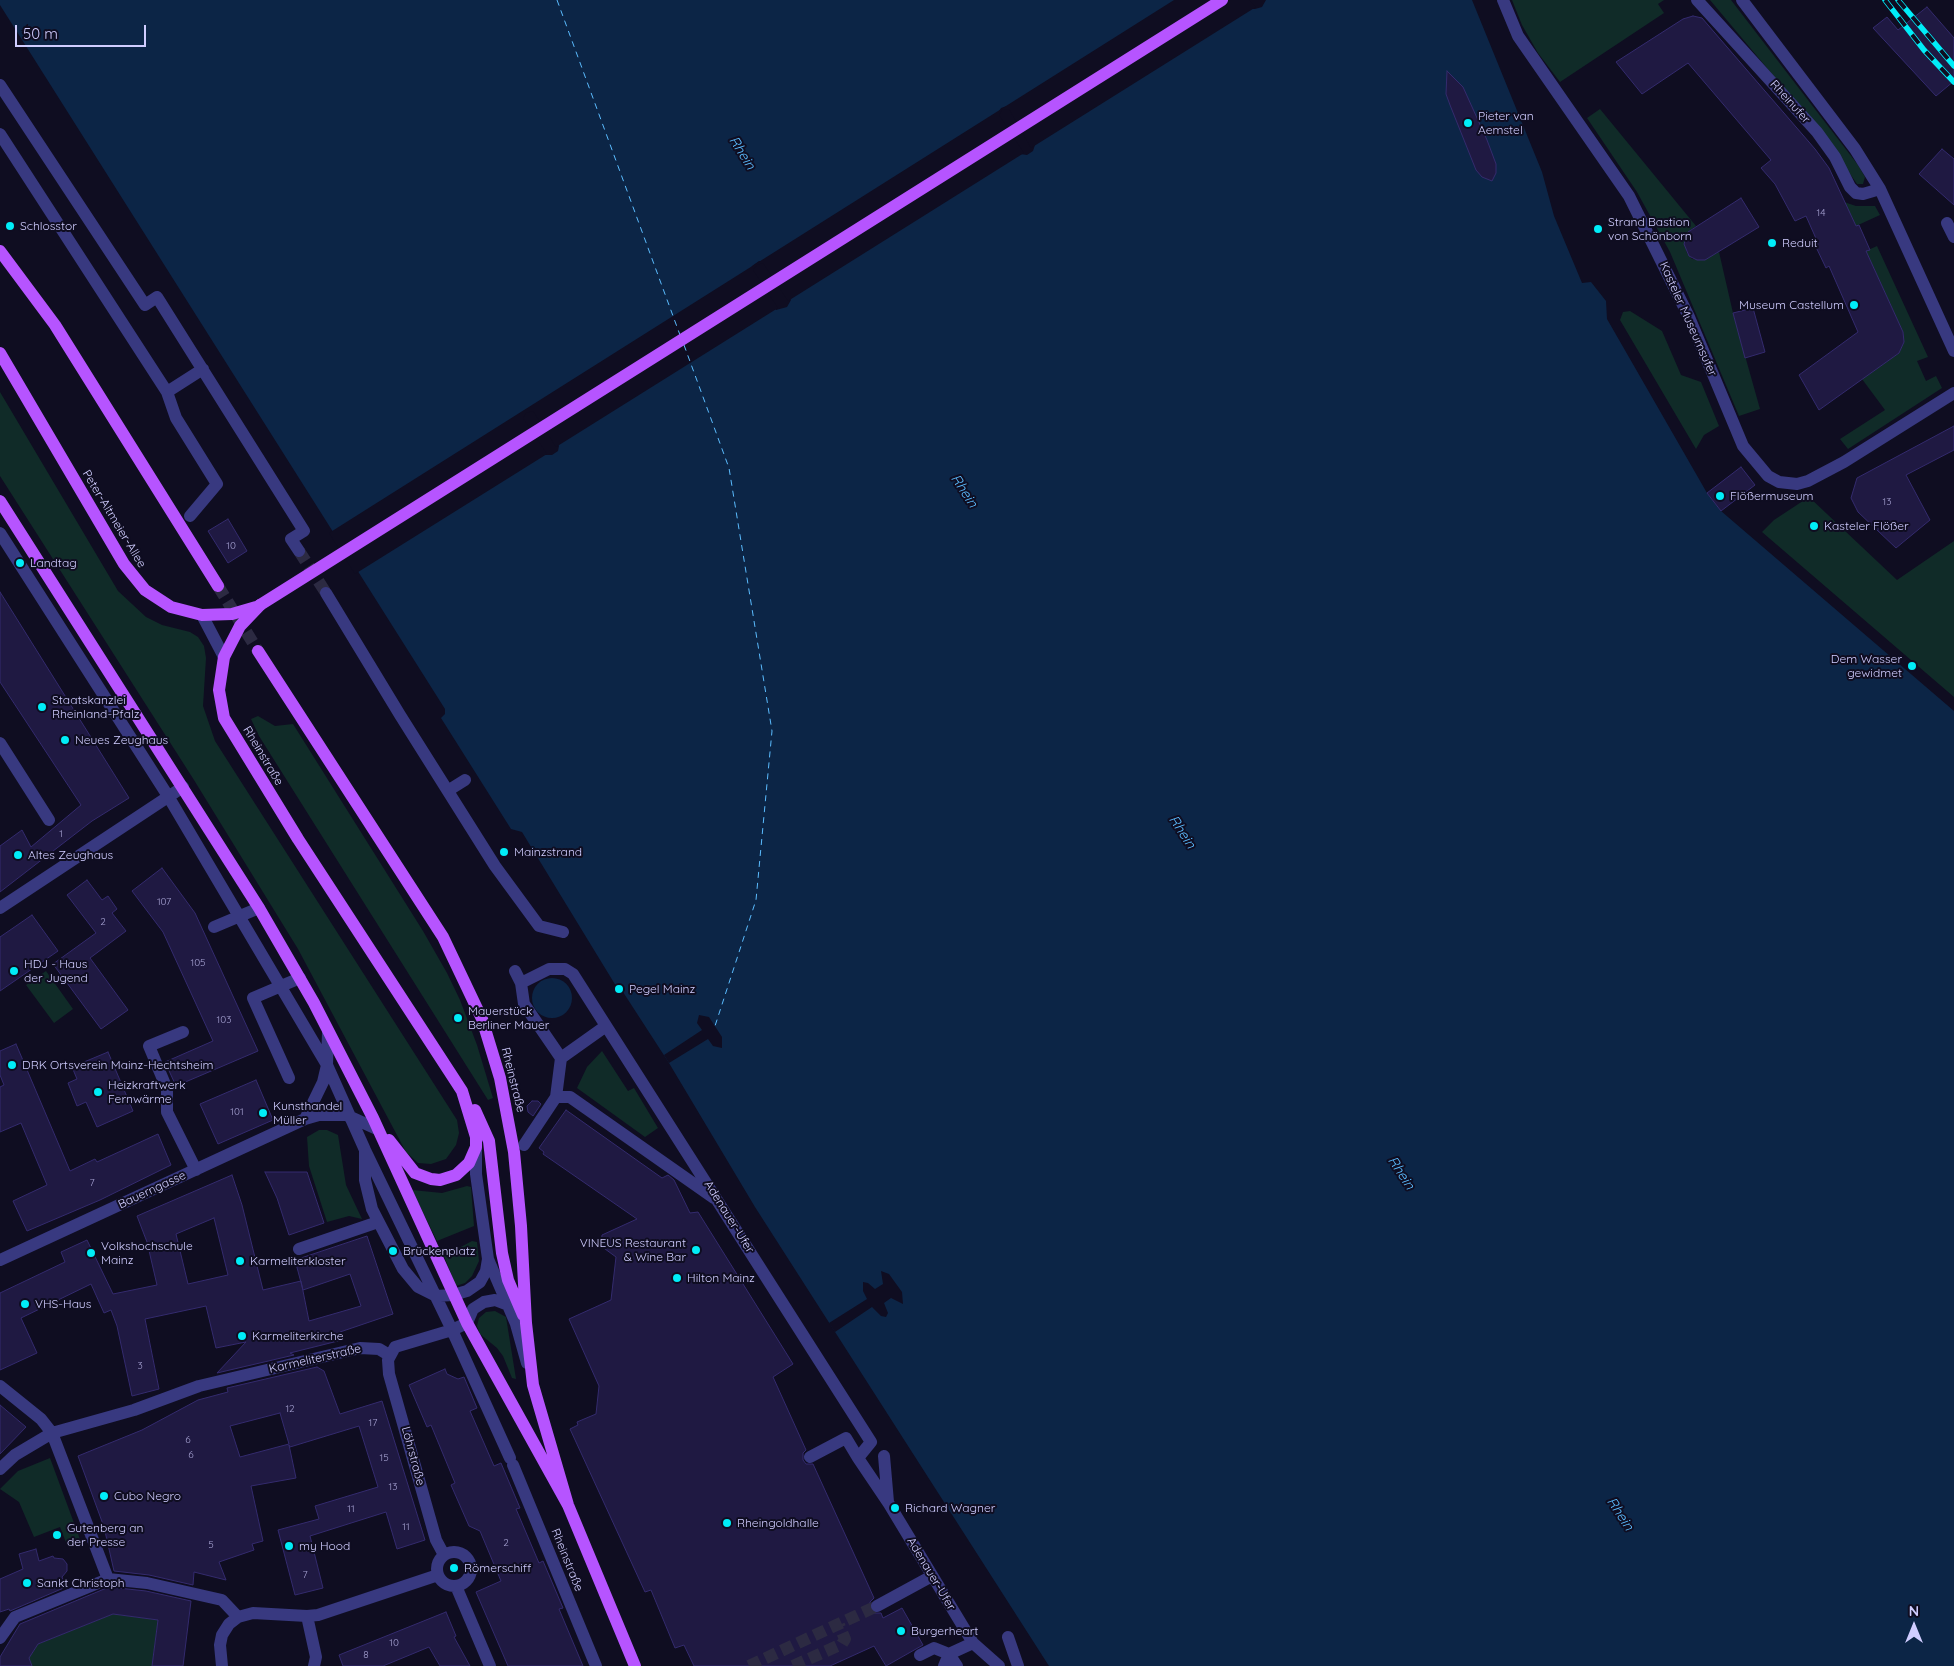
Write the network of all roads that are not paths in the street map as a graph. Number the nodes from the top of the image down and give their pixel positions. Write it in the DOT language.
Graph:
graph roads {
  1 [pos="1222,0"];
  2 [pos="1503,0"];
  3 [pos="1697,0"];
  4 [pos="1742,0"];
  5 [pos="0,85"];
  6 [pos="0,134"];
  7 [pos="1880,189"];
  8 [pos="1947,223"];
  9 [pos="1954,237"];
  10 [pos="0,251"];
  11 [pos="1954,351"];
  12 [pos="0,353"];
  13 [pos="203,370"];
  14 [pos="167,392"];
  15 [pos="1954,393"];
  16 [pos="0,501"];
  17 [pos="190,516"];
  18 [pos="0,533"];
  19 [pos="299,551"];
  20 [pos="218,586"];
  21 [pos="326,592"];
  22 [pos="260,605"];
  23 [pos="202,615"];
  24 [pos="258,651"];
  25 [pos="224,658"];
  26 [pos="0,743"];
  27 [pos="465,780"];
  28 [pos="183,787"];
  29 [pos="449,790"];
  30 [pos="168,796"];
  31 [pos="50,820"];
  32 [pos="0,908"];
  33 [pos="259,908"];
  34 [pos="239,916"];
  35 [pos="214,927"];
  36 [pos="563,932"];
  37 [pos="300,978"];
  38 [pos="281,986"];
  39 [pos="606,1026"];
  40 [pos="183,1032"];
  41 [pos="328,1032"];
  42 [pos="561,1058"];
  43 [pos="328,1064"];
  44 [pos="289,1078"];
  45 [pos="462,1092"];
  46 [pos="556,1097"];
  47 [pos="352,1117"];
  48 [pos="305,1119"];
  49 [pos="375,1124"];
  50 [pos="524,1145"];
  51 [pos="476,1147"];
  52 [pos="365,1150"];
  53 [pos="196,1170"];
  54 [pos="718,1201"];
  55 [pos="378,1222"];
  56 [pos="299,1249"];
  57 [pos="0,1260"];
  58 [pos="488,1260"];
  59 [pos="453,1295"];
  60 [pos="436,1296"];
  61 [pos="508,1305"];
  62 [pos="468,1323"];
  63 [pos="526,1323"];
  64 [pos="452,1330"];
  65 [pos="389,1356"];
  66 [pos="533,1385"];
  67 [pos="0,1386"];
  68 [pos="52,1433"];
  69 [pos="884,1456"];
  70 [pos="810,1457"];
  71 [pos="858,1458"];
  72 [pos="0,1469"];
  73 [pos="889,1504"];
  74 [pos="568,1505"];
  75 [pos="444,1555"];
  76 [pos="438,1575"];
  77 [pos="932,1576"];
  78 [pos="108,1579"];
  79 [pos="456,1586"];
  80 [pos="877,1606"];
  81 [pos="308,1616"];
  82 [pos="238,1617"];
  83 [pos="1008,1637"];
  84 [pos="0,1638"];
  85 [pos="973,1644"];
  86 [pos="920,1654"];
  87 [pos="949,1654"];
  88 [pos="222,1666"];
  89 [pos="314,1666"];
  90 [pos="490,1666"];
  91 [pos="596,1666"];
  92 [pos="635,1666"];
  93 [pos="944,1666"];
  94 [pos="957,1666"];
  95 [pos="998,1666"];
  96 [pos="1018,1666"];
  1 -- 22 [label="main road, bridge"];
  2 -- 15 [label="street, Kasteler Museumsufer"];
  3 -- 7 [label="street, Rheinufer"];
  4 -- 7 [label="street, Rheinufer"];
  5 -- 13 [label="street"];
  6 -- 14 [label="street"];
  7 -- 11 [label="street, Rheinufer"];
  8 -- 9 [label="street"];
  10 -- 20 [label="main road"];
  12 -- 23 [label="main road, Peter-Altmeier-Allee"];
  13 -- 14 [label="street"];
  13 -- 19 [label="street"];
  14 -- 17 [label="street"];
  16 -- 28 [label="main road"];
  18 -- 30 [label="street"];
  21 -- 29 [label="street"];
  22 -- 23 [label="main road, Peter-Altmeier-Allee"];
  22 -- 25 [label="main road, Rheinstraße"];
  23 -- 25 [label="street"];
  24 -- 63 [label="main road, Rheinstraße"];
  25 -- 45 [label="main road, Rheinstraße"];
  26 -- 31 [label="street"];
  27 -- 29 [label="street"];
  28 -- 30 [label="street"];
  28 -- 33 [label="main road, Rheinstraße"];
  29 -- 36 [label="street"];
  30 -- 32 [label="street"];
  30 -- 34 [label="street, Rheinstraße"];
  33 -- 34 [label="street"];
  33 -- 37 [label="main road, Rheinstraße"];
  34 -- 35 [label="street"];
  34 -- 38 [label="street, Rheinstraße"];
  37 -- 38 [label="street"];
  37 -- 41 [label="main road, Rheinstraße"];
  38 -- 43 [label="street, Rheinstraße"];
  38 -- 44 [label="street"];
  39 -- 42 [label="street"];
  39 -- 42 [label="street, Adenauer-Ufer"];
  39 -- 54 [label="street, Adenauer-Ufer"];
  40 -- 53 [label="street"];
  41 -- 43 [label="street"];
  41 -- 49 [label="main road, Rheinstraße"];
  42 -- 46 [label="street"];
  43 -- 47 [label="street, Rheinstraße"];
  43 -- 48 [label="street"];
  45 -- 51 [label="main road, Rheinstraße"];
  45 -- 63 [label="main road"];
  46 -- 50 [label="street"];
  46 -- 54 [label="street"];
  47 -- 48 [label="street, Bauerngasse"];
  47 -- 49 [label="street, Bauerngasse"];
  47 -- 52 [label="street, Rheinstraße"];
  48 -- 53 [label="street, Bauerngasse"];
  49 -- 51 [label="main road, Rheinstraße"];
  49 -- 59 [label="main road, Rheinstraße"];
  51 -- 58 [label="street, Rheinstraße"];
  52 -- 55 [label="street, Rheinstraße"];
  52 -- 60 [label="street, Rheinstraße"];
  53 -- 57 [label="street, Bauerngasse"];
  54 -- 71 [label="street, Adenauer-Ufer"];
  55 -- 56 [label="street"];
  55 -- 60 [label="street, Rheinstraße"];
  58 -- 59 [label="street, Rheinstraße"];
  58 -- 61 [label="street, Rheinstraße"];
  59 -- 60 [label="street, Rheinstraße"];
  59 -- 62 [label="main road, Rheinstraße"];
  60 -- 64 [label="street, Rheinstraße"];
  61 -- 62 [label="street"];
  61 -- 66 [label="street, Rheinstraße"];
  62 -- 64 [label="street"];
  62 -- 74 [label="main road, Rheinstraße"];
  63 -- 66 [label="main road, Rheinstraße"];
  64 -- 65 [label="street"];
  64 -- 91 [label="street, Rheinstraße"];
  65 -- 68 [label="street, Karmeliterstraße"];
  65 -- 75 [label="street, Löhrstraße"];
  66 -- 74 [label="main road, Rheinstraße"];
  67 -- 68 [label="street"];
  68 -- 72 [label="street, Karmeliterstraße"];
  68 -- 78 [label="street"];
  69 -- 73 [label="street, Adenauer-Ufer"];
  70 -- 71 [label="street, Adenauer-Ufer"];
  71 -- 73 [label="street, Adenauer-Ufer"];
  73 -- 77 [label="street, Adenauer-Ufer"];
  74 -- 92 [label="main road, Rheinstraße"];
  75 -- 76 [label="street"];
  75 -- 79 [label="street"];
  76 -- 79 [label="street"];
  76 -- 81 [label="street"];
  77 -- 80 [label="street"];
  77 -- 85 [label="street, Adenauer-Ufer"];
  78 -- 82 [label="street"];
  78 -- 84 [label="street"];
  79 -- 90 [label="street"];
  81 -- 82 [label="street"];
  81 -- 89 [label="street"];
  82 -- 88 [label="street"];
  83 -- 96 [label="street"];
  85 -- 87 [label="street"];
  85 -- 95 [label="street, Adenauer-Ufer"];
  86 -- 87 [label="street"];
  87 -- 93 [label="street"];
  87 -- 94 [label="street"];
}
